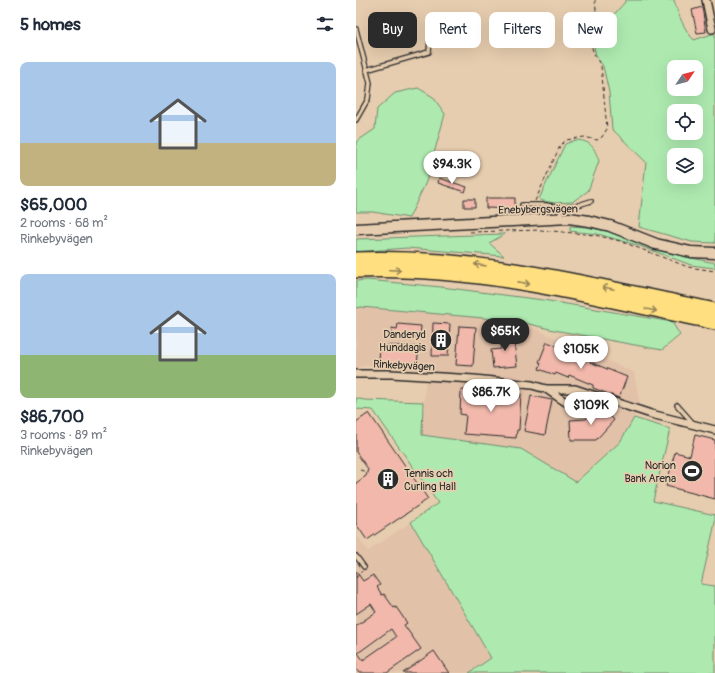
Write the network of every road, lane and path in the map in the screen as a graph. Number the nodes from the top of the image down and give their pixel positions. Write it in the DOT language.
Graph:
graph roads {
  1 [pos="595,0"];
  2 [pos="706,0"];
  3 [pos="356,28"];
  4 [pos="712,29"];
  5 [pos="429,48"];
  6 [pos="366,70"];
  7 [pos="356,120"];
  8 [pos="591,201"];
  9 [pos="522,204"];
  10 [pos="533,205"];
  11 [pos="560,213"];
  12 [pos="356,229"];
  13 [pos="464,232"];
  14 [pos="715,253"];
  15 [pos="356,259"];
  16 [pos="356,271"];
  17 [pos="715,271"];
  18 [pos="715,310"];
  19 [pos="715,323"];
  20 [pos="356,374"];
  21 [pos="546,389"];
  22 [pos="575,389"];
  23 [pos="677,405"];
  24 [pos="693,424"];
  25 [pos="715,430"];
  26 [pos="360,470"];
  27 [pos="367,472"];
  28 [pos="356,556"];
  29 [pos="364,567"];
  30 [pos="356,578"];
  1 -- 10 [label="path"];
  2 -- 4 [label="street"];
  3 -- 6 [label="lane"];
  5 -- 6 [label="lane"];
  6 -- 7 [label="lane"];
  8 -- 11 [label="lane"];
  9 -- 10 [label="lane"];
  10 -- 11 [label="lane"];
  11 -- 12 [label="main road, Enebybergsvägen"];
  11 -- 14 [label="main road, Enebybergsvägen"];
  13 -- 17 [label="path"];
  18 -- 15 [label="highway, one-way"];
  16 -- 19 [label="highway, one-way"];
  20 -- 21 [label="street, Rinkebyvägen"];
  21 -- 22 [label="street, Rinkebyvägen"];
  21 -- 22 [label="street, Rinkebyvägen"];
  22 -- 24 [label="street, Rinkebyvägen"];
  23 -- 24 [label="lane"];
  24 -- 25 [label="street, Rinkebyvägen"];
  26 -- 27 [label="path"];
  28 -- 29 [label="lane"];
  29 -- 30 [label="path"];
}
